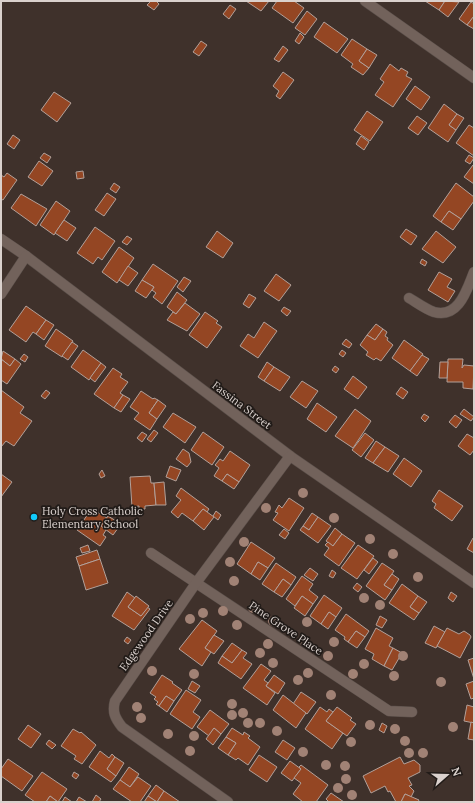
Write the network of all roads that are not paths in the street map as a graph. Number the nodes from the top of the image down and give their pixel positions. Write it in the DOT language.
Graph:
graph roads {
  1 [pos="365,1"];
  2 [pos="474,78"];
  3 [pos="1,239"];
  4 [pos="26,256"];
  5 [pos="474,272"];
  6 [pos="1,294"];
  7 [pos="409,298"];
  8 [pos="290,456"];
  9 [pos="151,553"];
  10 [pos="196,583"];
  11 [pos="474,583"];
  12 [pos="412,712"];
  13 [pos="228,802"];
  1 -- 2 [label="street"];
  3 -- 4 [label="street, Fassina Street"];
  4 -- 6 [label="street"];
  4 -- 8 [label="street, Fassina Street"];
  5 -- 7 [label="street"];
  8 -- 10 [label="street, Edgewood Drive"];
  8 -- 11 [label="street, Fassina Street"];
  9 -- 10 [label="street, Pine Grove Place"];
  10 -- 12 [label="street, Pine Grove Place"];
  10 -- 13 [label="street, Edgewood Drive"];
}
